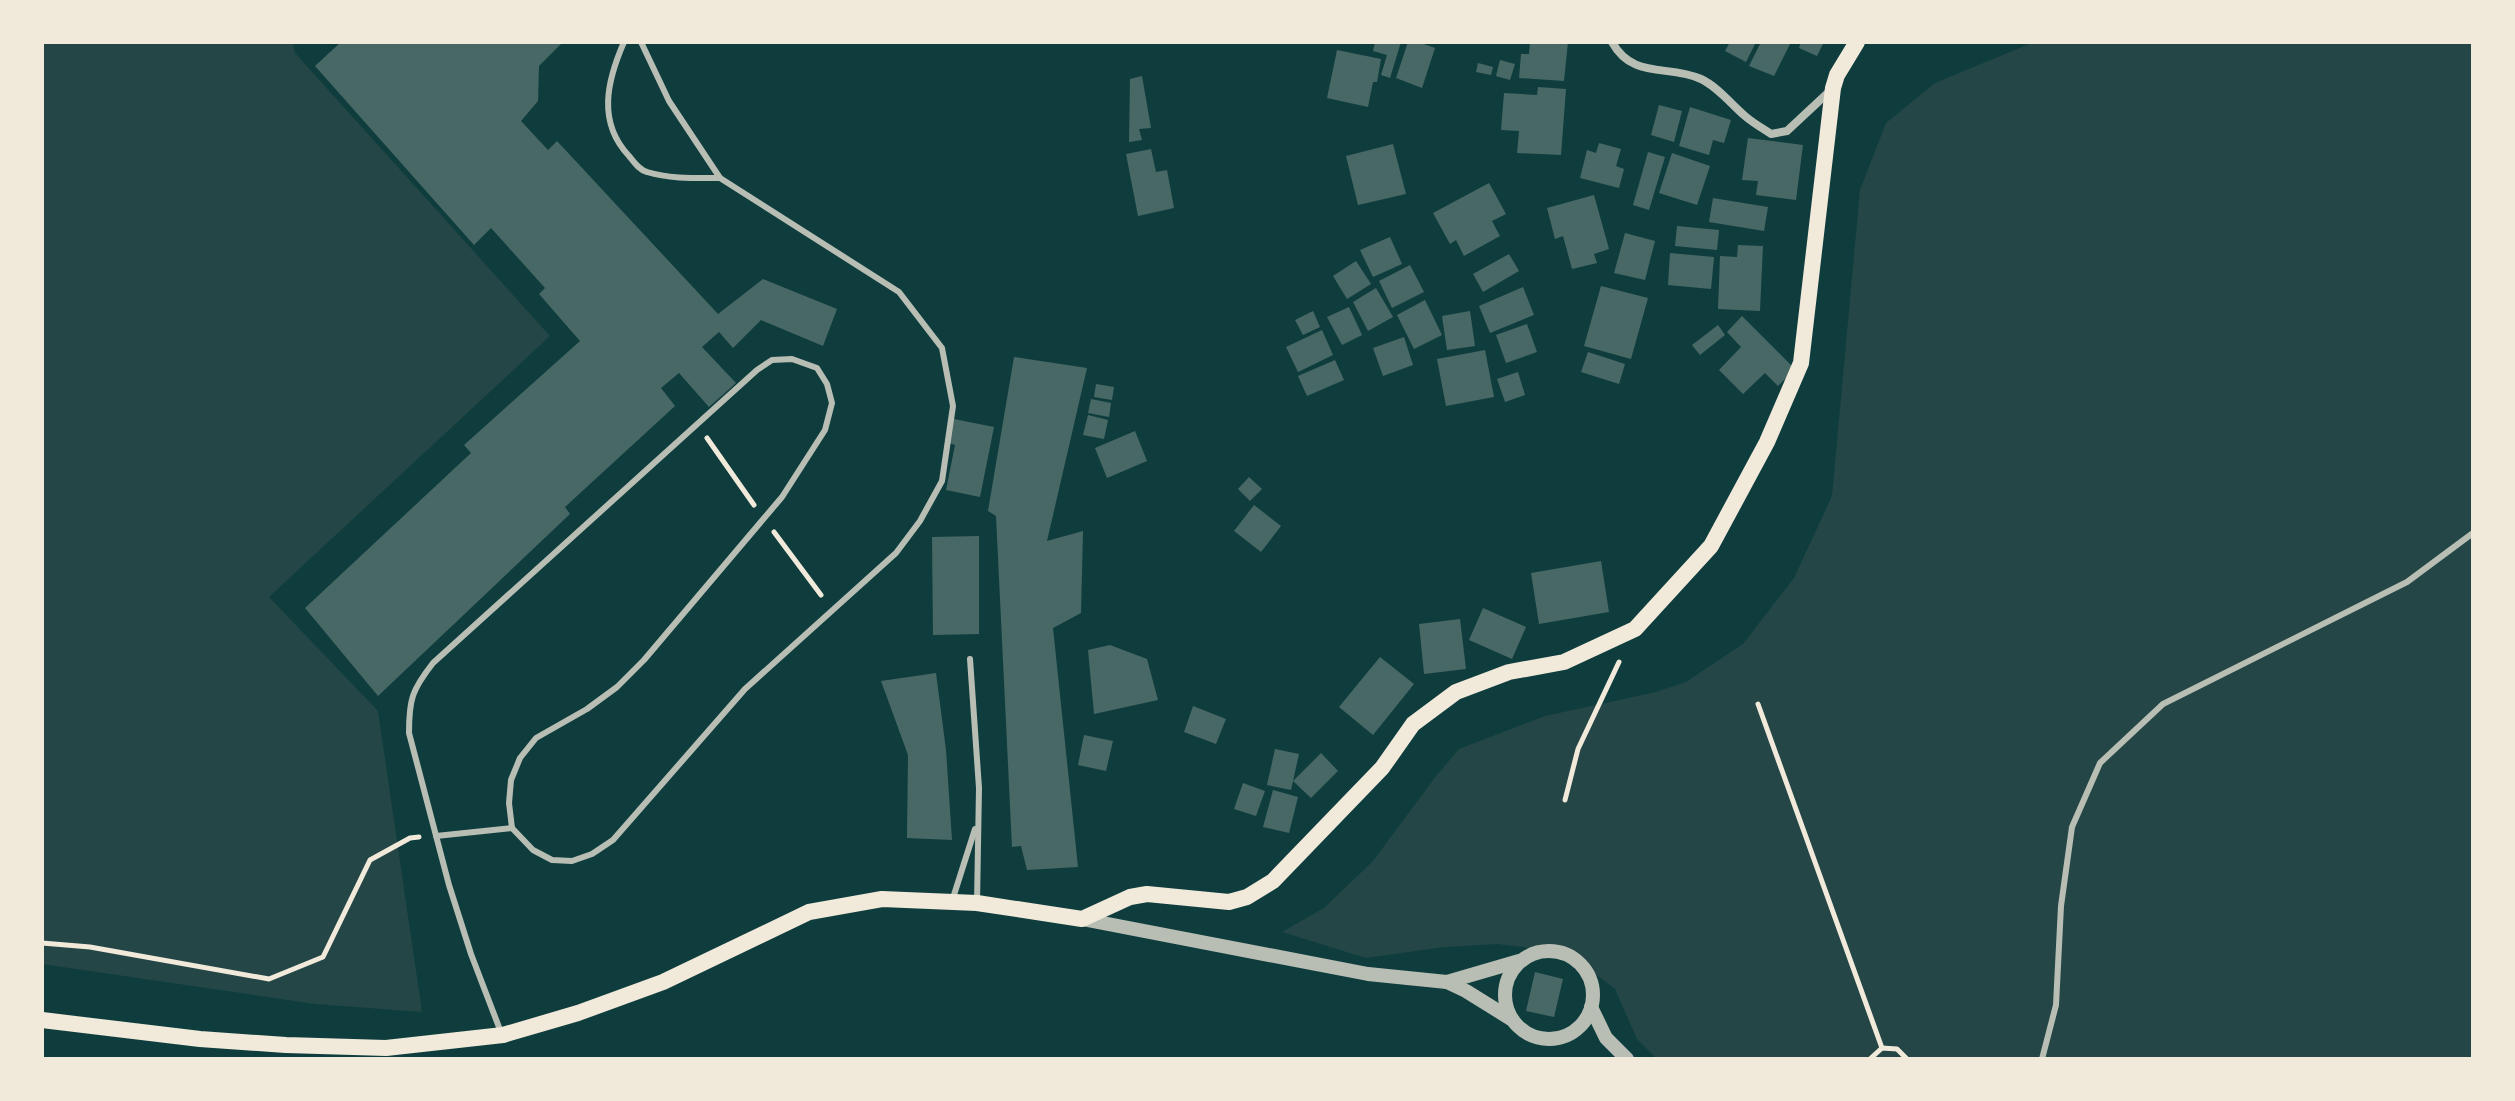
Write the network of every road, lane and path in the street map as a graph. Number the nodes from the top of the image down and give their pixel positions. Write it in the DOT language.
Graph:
graph roads {
  1 [pos="624,42"];
  2 [pos="641,42"];
  3 [pos="1612,42"];
  4 [pos="1857,42"];
  5 [pos="1833,88"];
  6 [pos="720,178"];
  7 [pos="2473,533"];
  8 [pos="1635,629"];
  9 [pos="970,659"];
  10 [pos="1758,704"];
  11 [pos="1565,800"];
  12 [pos="977,822"];
  13 [pos="512,828"];
  14 [pos="436,836"];
  15 [pos="952,901"];
  16 [pos="977,903"];
  17 [pos="1082,919"];
  18 [pos="42,943"];
  19 [pos="1520,960"];
  20 [pos="1447,982"];
  21 [pos="1591,1007"];
  22 [pos="1511,1019"];
  23 [pos="42,1020"];
  24 [pos="1577,1029"];
  25 [pos="503,1035"];
  26 [pos="1606,1038"];
  27 [pos="1882,1048"];
  28 [pos="388,1053"];
  29 [pos="1627,1059"];
  30 [pos="1870,1059"];
  31 [pos="1907,1059"];
  32 [pos="2042,1059"];
  1 -- 6 [label="lane"];
  2 -- 6 [label="lane"];
  3 -- 5 [label="street"];
  4 -- 5 [label="main road"];
  5 -- 8 [label="main road"];
  6 -- 13 [label="lane"];
  7 -- 32 [label="lane"];
  8 -- 11 [label="path"];
  8 -- 17 [label="main road"];
  9 -- 12 [label="lane"];
  10 -- 27 [label="path"];
  12 -- 15 [label="lane"];
  12 -- 16 [label="lane"];
  13 -- 14 [label="lane"];
  13 -- 14 [label="lane"];
  14 -- 18 [label="path"];
  14 -- 25 [label="lane"];
  15 -- 16 [label="main road"];
  15 -- 25 [label="main road"];
  16 -- 17 [label="main road"];
  17 -- 20 [label="street"];
  19 -- 20 [label="street"];
  19 -- 21 [label="street"];
  19 -- 22 [label="street"];
  20 -- 22 [label="street"];
  21 -- 24 [label="street"];
  21 -- 26 [label="street"];
  22 -- 24 [label="street"];
  23 -- 28 [label="main road"];
  24 -- 26 [label="street"];
  25 -- 28 [label="main road"];
  26 -- 29 [label="street"];
  27 -- 30 [label="path"];
  27 -- 31 [label="path"];
}
